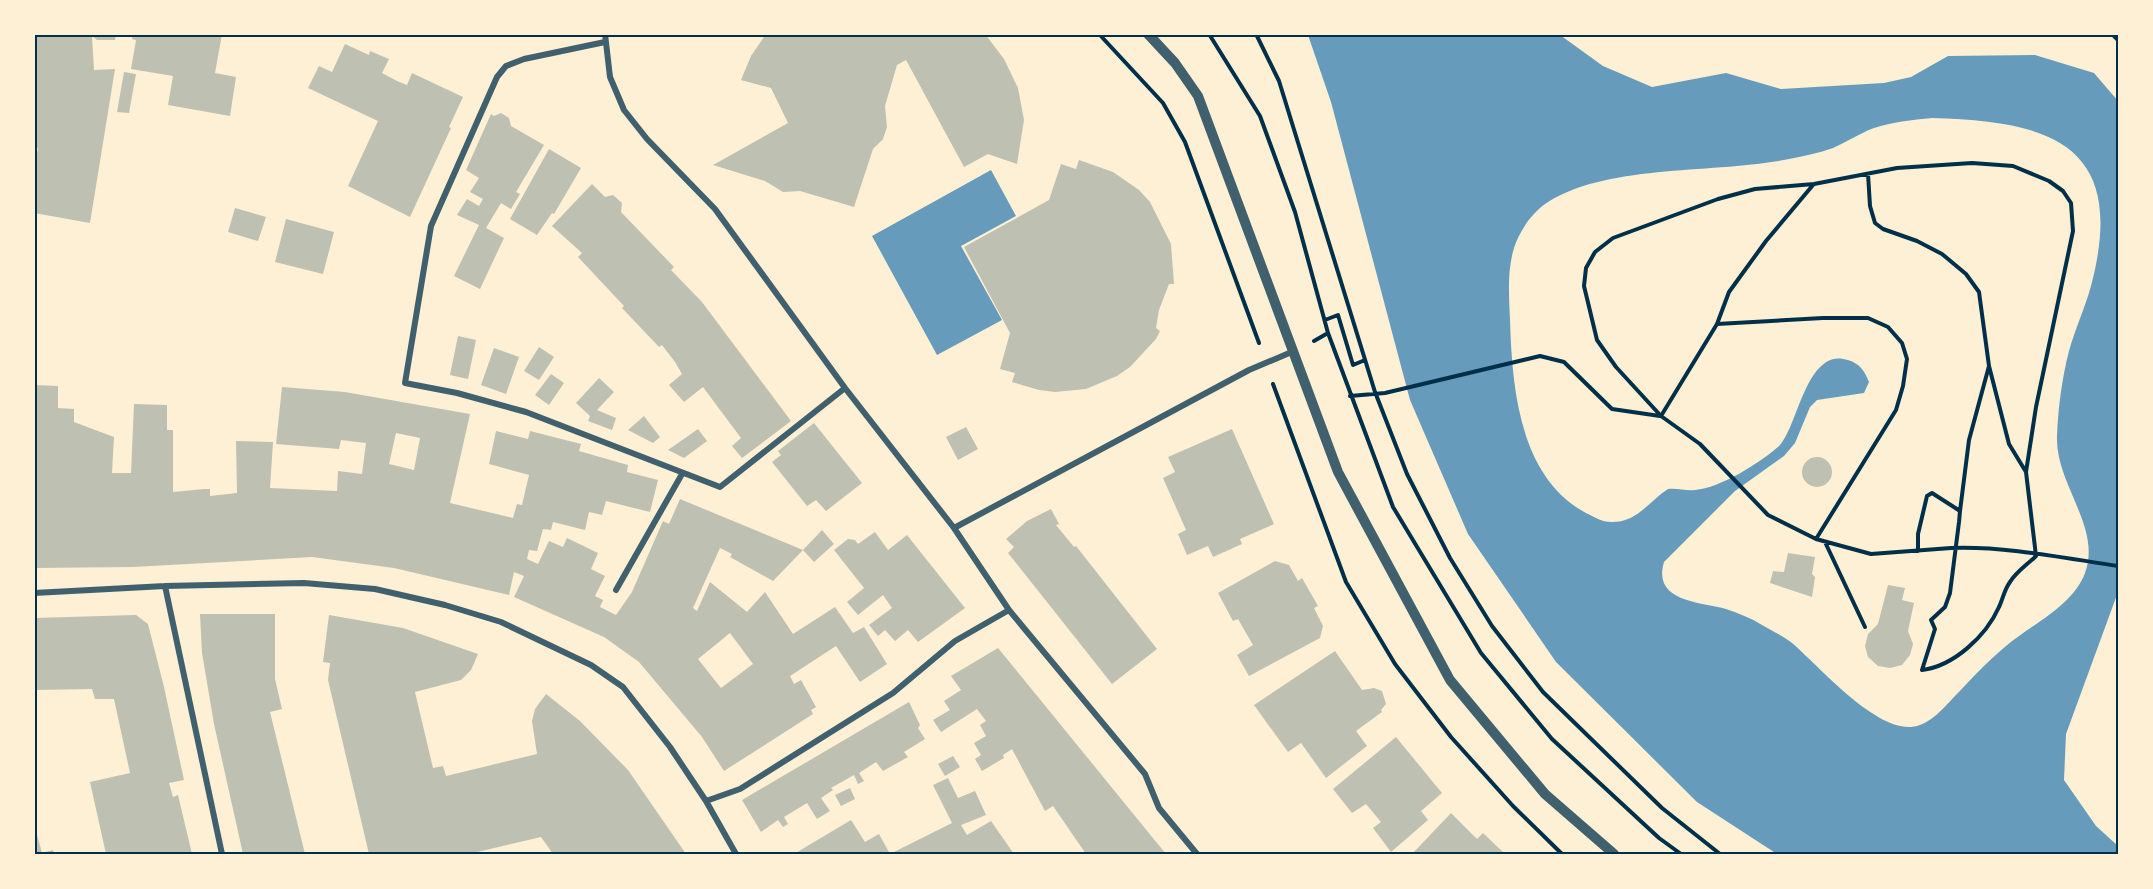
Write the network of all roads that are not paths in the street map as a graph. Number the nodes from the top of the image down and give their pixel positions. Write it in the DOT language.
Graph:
graph roads {
  1 [pos="1148,34"];
  2 [pos="605,38"];
  3 [pos="1295,351"];
  4 [pos="845,388"];
  5 [pos="682,474"];
  6 [pos="954,528"];
  7 [pos="165,586"];
  8 [pos="615,590"];
  9 [pos="34,593"];
  10 [pos="1009,610"];
  11 [pos="706,801"];
  12 [pos="222,855"];
  13 [pos="736,855"];
  14 [pos="1197,855"];
  15 [pos="1614,855"];
  1 -- 3 [label="street"];
  2 -- 4 [label="street"];
  2 -- 5 [label="street"];
  3 -- 6 [label="street"];
  3 -- 15 [label="street"];
  4 -- 5 [label="street"];
  4 -- 6 [label="street"];
  5 -- 8 [label="street"];
  6 -- 10 [label="street"];
  7 -- 9 [label="street"];
  7 -- 11 [label="street"];
  7 -- 12 [label="street"];
  10 -- 11 [label="street"];
  10 -- 14 [label="street"];
  11 -- 13 [label="street"];
}
